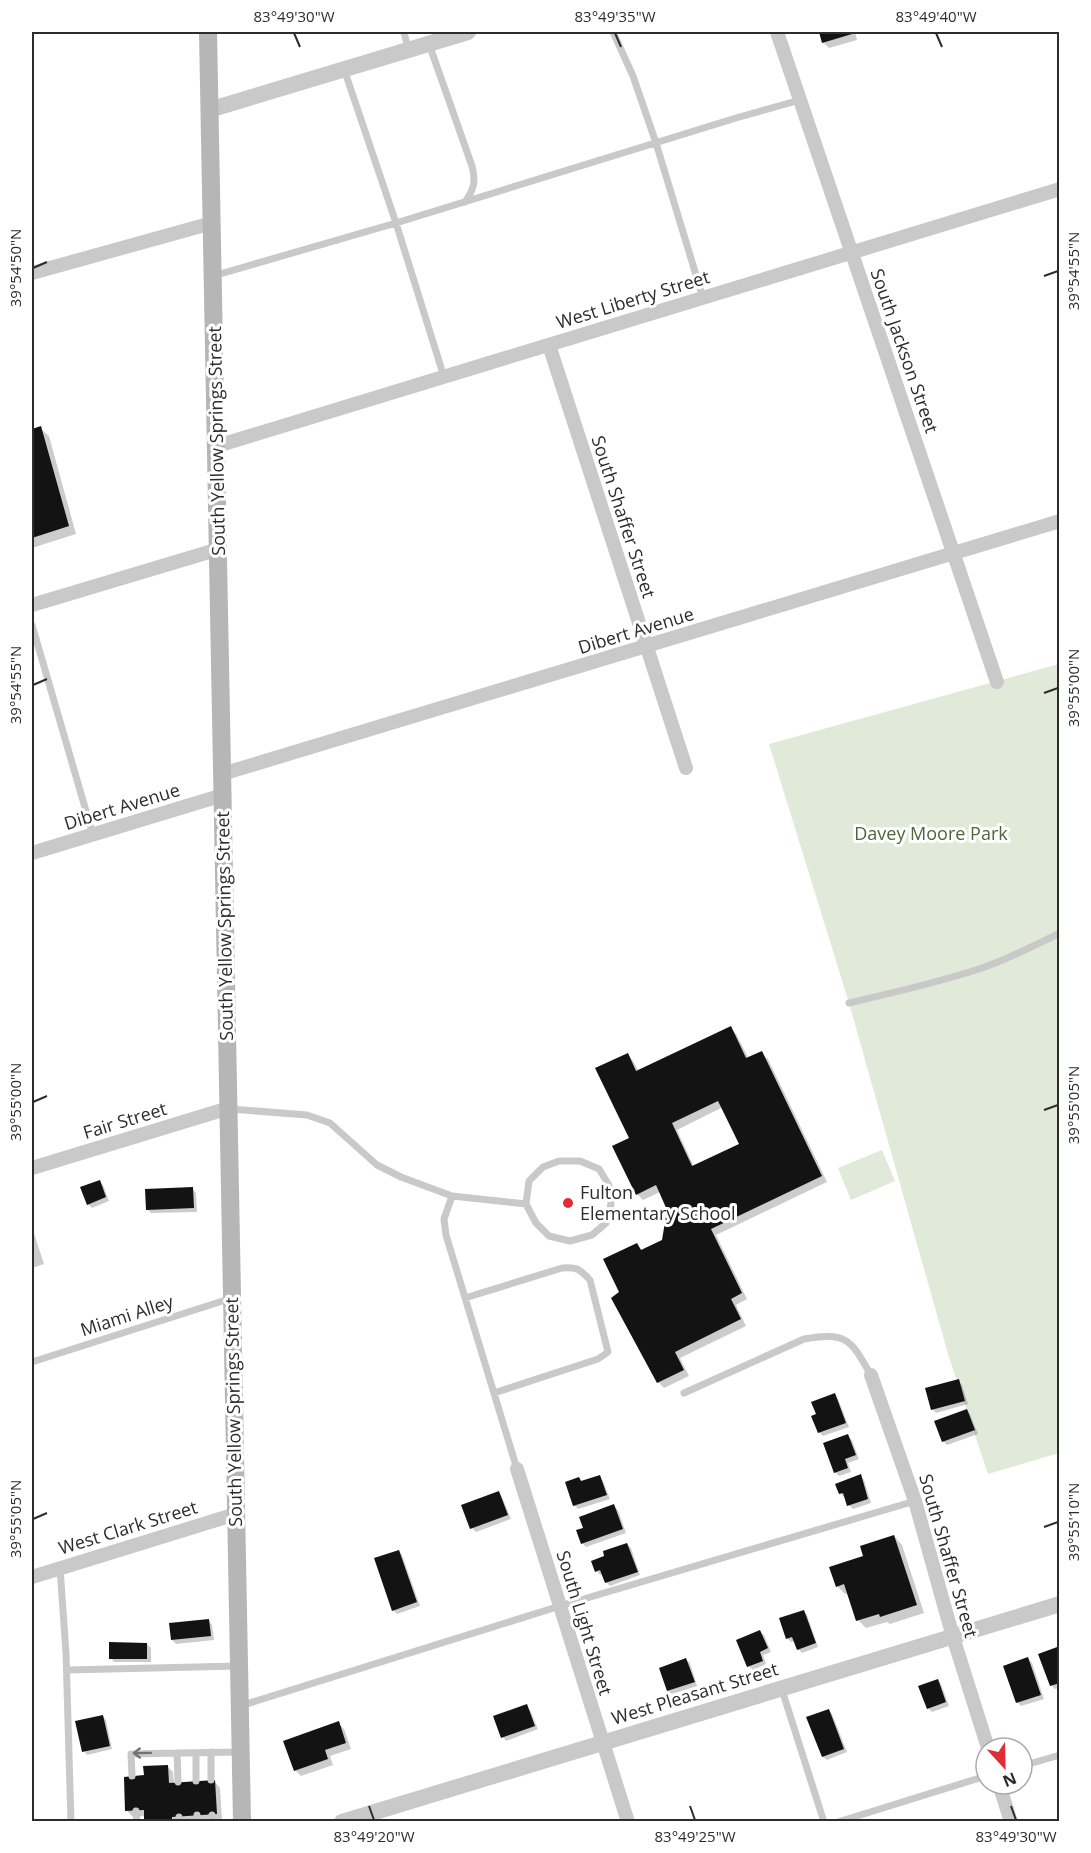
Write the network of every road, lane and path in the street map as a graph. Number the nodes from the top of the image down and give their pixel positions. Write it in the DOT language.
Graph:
graph roads {
  1 [pos="208,32"];
  2 [pos="404,32"];
  3 [pos="468,32"];
  4 [pos="613,32"];
  5 [pos="777,32"];
  6 [pos="428,44"];
  7 [pos="408,50"];
  8 [pos="344,69"];
  9 [pos="800,100"];
  10 [pos="210,110"];
  11 [pos="656,143"];
  12 [pos="1059,189"];
  13 [pos="465,202"];
  14 [pos="212,223"];
  15 [pos="396,223"];
  16 [pos="852,252"];
  17 [pos="32,273"];
  18 [pos="213,276"];
  19 [pos="703,298"];
  20 [pos="549,345"];
  21 [pos="444,377"];
  22 [pos="217,446"];
  23 [pos="1059,521"];
  24 [pos="219,549"];
  25 [pos="953,553"];
  26 [pos="32,605"];
  27 [pos="32,625"];
  28 [pos="646,646"];
  29 [pos="997,682"];
  30 [pos="686,768"];
  31 [pos="222,774"];
  32 [pos="223,795"];
  33 [pos="93,834"];
  34 [pos="32,853"];
  35 [pos="1059,933"];
  36 [pos="849,1003"];
  37 [pos="229,1108"];
  38 [pos="32,1168"];
  39 [pos="452,1196"];
  40 [pos="526,1204"];
  41 [pos="232,1298"];
  42 [pos="465,1298"];
  43 [pos="32,1362"];
  44 [pos="871,1375"];
  45 [pos="494,1393"];
  46 [pos="684,1393"];
  47 [pos="517,1469"];
  48 [pos="915,1501"];
  49 [pos="236,1514"];
  50 [pos="60,1568"];
  51 [pos="32,1577"];
  52 [pos="1059,1604"];
  53 [pos="560,1606"];
  54 [pos="953,1637"];
  55 [pos="238,1666"];
  56 [pos="67,1670"];
  57 [pos="781,1688"];
  58 [pos="239,1707"];
  59 [pos="984,1736"];
  60 [pos="602,1743"];
  61 [pos="211,1752"];
  62 [pos="240,1752"];
  63 [pos="177,1753"];
  64 [pos="196,1753"];
  65 [pos="1059,1755"];
  66 [pos="1034,1762"];
  67 [pos="132,1776"];
  68 [pos="211,1780"];
  69 [pos="974,1780"];
  70 [pos="196,1781"];
  71 [pos="178,1782"];
  72 [pos="1003,1796"];
  73 [pos="136,1811"];
  74 [pos="349,1820"];
  75 [pos="71,1821"];
  76 [pos="136,1821"];
  77 [pos="242,1821"];
  78 [pos="628,1821"];
  79 [pos="824,1821"];
  80 [pos="838,1821"];
  81 [pos="1011,1821"];
  1 -- 10 [label="main road, South Yellow Springs Street"];
  2 -- 7 [label="lane"];
  3 -- 6 [label="street"];
  4 -- 11 [label="lane"];
  5 -- 9 [label="street, South Jackson Street"];
  6 -- 7 [label="street"];
  6 -- 13 [label="lane"];
  7 -- 8 [label="street"];
  8 -- 10 [label="street"];
  8 -- 15 [label="lane"];
  9 -- 11 [label="lane"];
  9 -- 16 [label="street, South Jackson Street"];
  10 -- 14 [label="main road, South Yellow Springs Street"];
  11 -- 13 [label="lane"];
  11 -- 19 [label="lane"];
  12 -- 16 [label="street, West Liberty Street"];
  13 -- 15 [label="lane"];
  14 -- 17 [label="street"];
  14 -- 18 [label="main road, South Yellow Springs Street"];
  15 -- 18 [label="lane"];
  15 -- 21 [label="lane"];
  16 -- 19 [label="street, West Liberty Street"];
  16 -- 25 [label="street, South Jackson Street"];
  18 -- 22 [label="main road, South Yellow Springs Street"];
  19 -- 20 [label="street, West Liberty Street"];
  20 -- 21 [label="street, West Liberty Street"];
  20 -- 28 [label="street, South Shaffer Street"];
  21 -- 22 [label="street, West Liberty Street"];
  22 -- 24 [label="main road, South Yellow Springs Street"];
  23 -- 25 [label="street, Dibert Avenue"];
  24 -- 26 [label="street"];
  24 -- 31 [label="main road, South Yellow Springs Street"];
  25 -- 28 [label="street, Dibert Avenue"];
  25 -- 29 [label="street, South Jackson Street"];
  27 -- 33 [label="lane"];
  28 -- 30 [label="street, South Shaffer Street"];
  28 -- 31 [label="street, Dibert Avenue"];
  31 -- 32 [label="main road, South Yellow Springs Street"];
  32 -- 33 [label="street, Dibert Avenue"];
  32 -- 37 [label="main road, South Yellow Springs Street"];
  33 -- 34 [label="street, Dibert Avenue"];
  35 -- 36 [label="lane"];
  37 -- 38 [label="street, Fair Street"];
  37 -- 39 [label="lane"];
  37 -- 41 [label="main road, South Yellow Springs Street"];
  39 -- 40 [label="lane"];
  39 -- 42 [label="lane"];
  40 -- 40 [label="lane"];
  41 -- 43 [label="lane, Miami Alley"];
  41 -- 49 [label="main road, South Yellow Springs Street"];
  42 -- 45 [label="lane"];
  42 -- 45 [label="lane"];
  44 -- 46 [label="lane"];
  44 -- 48 [label="street, South Shaffer Street"];
  45 -- 47 [label="lane"];
  47 -- 53 [label="street, South Light Street"];
  48 -- 53 [label="lane"];
  48 -- 54 [label="street, South Shaffer Street"];
  49 -- 50 [label="street, West Clark Street"];
  49 -- 55 [label="main road, South Yellow Springs Street"];
  50 -- 51 [label="street, West Clark Street"];
  50 -- 56 [label="lane"];
  52 -- 54 [label="street, West Pleasant Street"];
  53 -- 58 [label="lane"];
  53 -- 60 [label="street, South Light Street"];
  54 -- 57 [label="street, West Pleasant Street"];
  54 -- 59 [label="street, South Shaffer Street"];
  55 -- 56 [label="lane"];
  55 -- 58 [label="main road, South Yellow Springs Street"];
  56 -- 75 [label="lane"];
  57 -- 60 [label="street, West Pleasant Street"];
  57 -- 79 [label="lane"];
  58 -- 62 [label="main road, South Yellow Springs Street"];
  60 -- 74 [label="street, West Pleasant Street"];
  60 -- 78 [label="street, South Light Street"];
  61 -- 62 [label="lane"];
  61 -- 64 [label="lane"];
  61 -- 68 [label="lane"];
  62 -- 77 [label="main road, South Yellow Springs Street"];
  63 -- 64 [label="lane"];
  63 -- 67 [label="lane, one-way"];
  63 -- 71 [label="lane"];
  64 -- 70 [label="lane"];
  65 -- 66 [label="lane"];
  69 -- 80 [label="lane"];
  72 -- 81 [label="street"];
  73 -- 76 [label="lane"];
}
